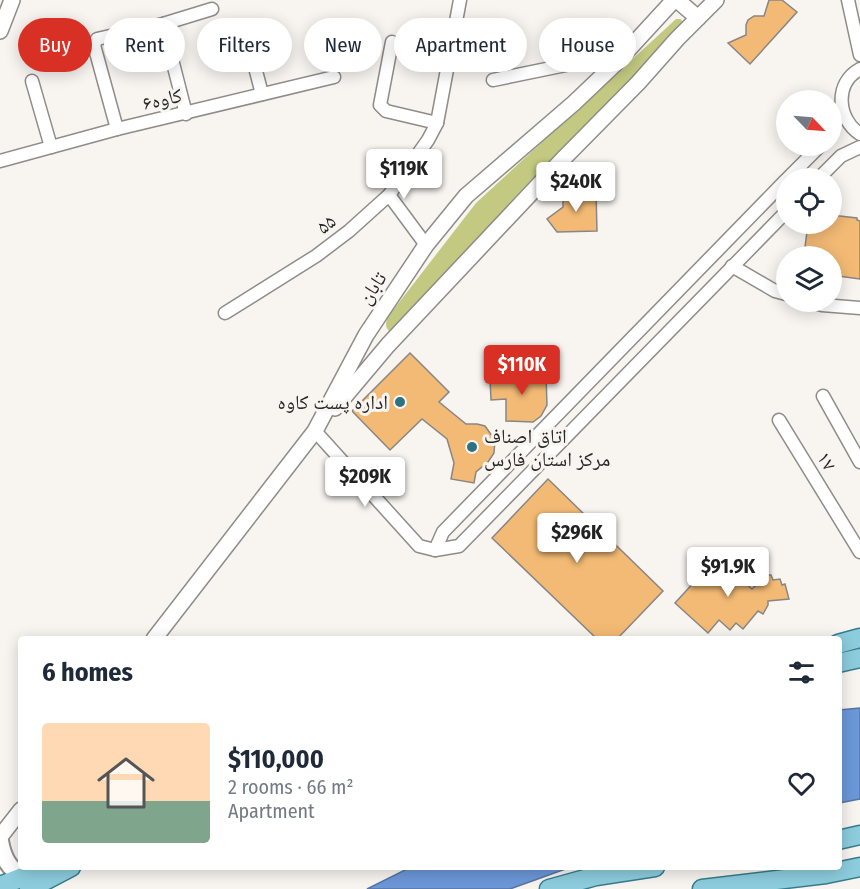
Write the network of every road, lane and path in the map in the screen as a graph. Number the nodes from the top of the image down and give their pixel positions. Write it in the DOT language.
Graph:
graph roads {
  1 [pos="12,0"];
  2 [pos="460,0"];
  3 [pos="676,0"];
  4 [pos="716,0"];
  5 [pos="848,0"];
  6 [pos="212,9"];
  7 [pos="183,18"];
  8 [pos="698,18"];
  9 [pos="0,31"];
  10 [pos="104,37"];
  11 [pos="392,42"];
  12 [pos="636,42"];
  13 [pos="860,55"];
  14 [pos="860,69"];
  15 [pos="539,70"];
  16 [pos="175,72"];
  17 [pos="256,72"];
  18 [pos="606,72"];
  19 [pos="334,77"];
  20 [pos="493,80"];
  21 [pos="32,81"];
  22 [pos="842,93"];
  23 [pos="262,94"];
  24 [pos="842,109"];
  25 [pos="186,114"];
  26 [pos="437,123"];
  27 [pos="117,129"];
  28 [pos="860,134"];
  29 [pos="51,147"];
  30 [pos="860,147"];
  31 [pos="810,156"];
  32 [pos="0,161"];
  33 [pos="798,168"];
  34 [pos="829,168"];
  35 [pos="776,190"];
  36 [pos="389,195"];
  37 [pos="776,222"];
  38 [pos="426,245"];
  39 [pos="732,267"];
  40 [pos="776,291"];
  41 [pos="842,307"];
  42 [pos="860,308"];
  43 [pos="225,313"];
  44 [pos="823,396"];
  45 [pos="779,420"];
  46 [pos="315,431"];
  47 [pos="860,462"];
  48 [pos="435,550"];
  49 [pos="860,552"];
  50 [pos="156,636"];
  51 [pos="860,638"];
  52 [pos="842,643"];
  53 [pos="860,658"];
  54 [pos="842,662"];
  55 [pos="18,814"];
  56 [pos="860,835"];
  57 [pos="0,839"];
  58 [pos="842,839"];
  59 [pos="860,867"];
  60 [pos="842,869"];
  61 [pos="40,870"];
  62 [pos="64,870"];
  63 [pos="635,870"];
  64 [pos="826,870"];
  65 [pos="760,885"];
  66 [pos="0,886"];
  67 [pos="28,886"];
  68 [pos="549,889"];
  69 [pos="702,889"];
  1 -- 9 [label="street"];
  2 -- 26 [label="street, ۵۵"];
  3 -- 8 [label="street"];
  3 -- 12 [label="street, تابان"];
  4 -- 8 [label="street"];
  5 -- 13 [label="street"];
  6 -- 7 [label="street"];
  8 -- 46 [label="street"];
  10 -- 27 [label="street"];
  11 -- 26 [label="street"];
  14 -- 22 [label="street"];
  15 -- 20 [label="street"];
  16 -- 25 [label="street"];
  17 -- 23 [label="street"];
  18 -- 38 [label="street, تابان"];
  19 -- 23 [label="street, کاوه۶"];
  21 -- 29 [label="street"];
  23 -- 25 [label="street, کاوه۶"];
  24 -- 28 [label="street"];
  25 -- 27 [label="street, کاوه۶"];
  26 -- 36 [label="street, ۵۵"];
  27 -- 29 [label="street, کاوه۶"];
  29 -- 32 [label="street, کاوه۶"];
  30 -- 34 [label="street"];
  31 -- 33 [label="street"];
  35 -- 48 [label="street"];
  36 -- 38 [label="street"];
  36 -- 43 [label="street, ۵۵"];
  37 -- 39 [label="street"];
  38 -- 46 [label="street, تابان"];
  39 -- 40 [label="street"];
  39 -- 48 [label="street"];
  41 -- 42 [label="street"];
  44 -- 47 [label="street"];
  45 -- 49 [label="street, ۱۷"];
  46 -- 48 [label="street"];
  46 -- 50 [label="street, تابان"];
  51 -- 52 [label="main road"];
  53 -- 54 [label="main road"];
  55 -- 57 [label="street"];
  56 -- 58 [label="main road"];
  57 -- 67 [label="main road"];
  59 -- 60 [label="main road"];
  61 -- 67 [label="main road"];
  62 -- 67 [label="main road"];
  63 -- 68 [label="main road"];
  64 -- 65 [label="main road"];
  65 -- 69 [label="main road"];
  66 -- 67 [label="main road"];
}
